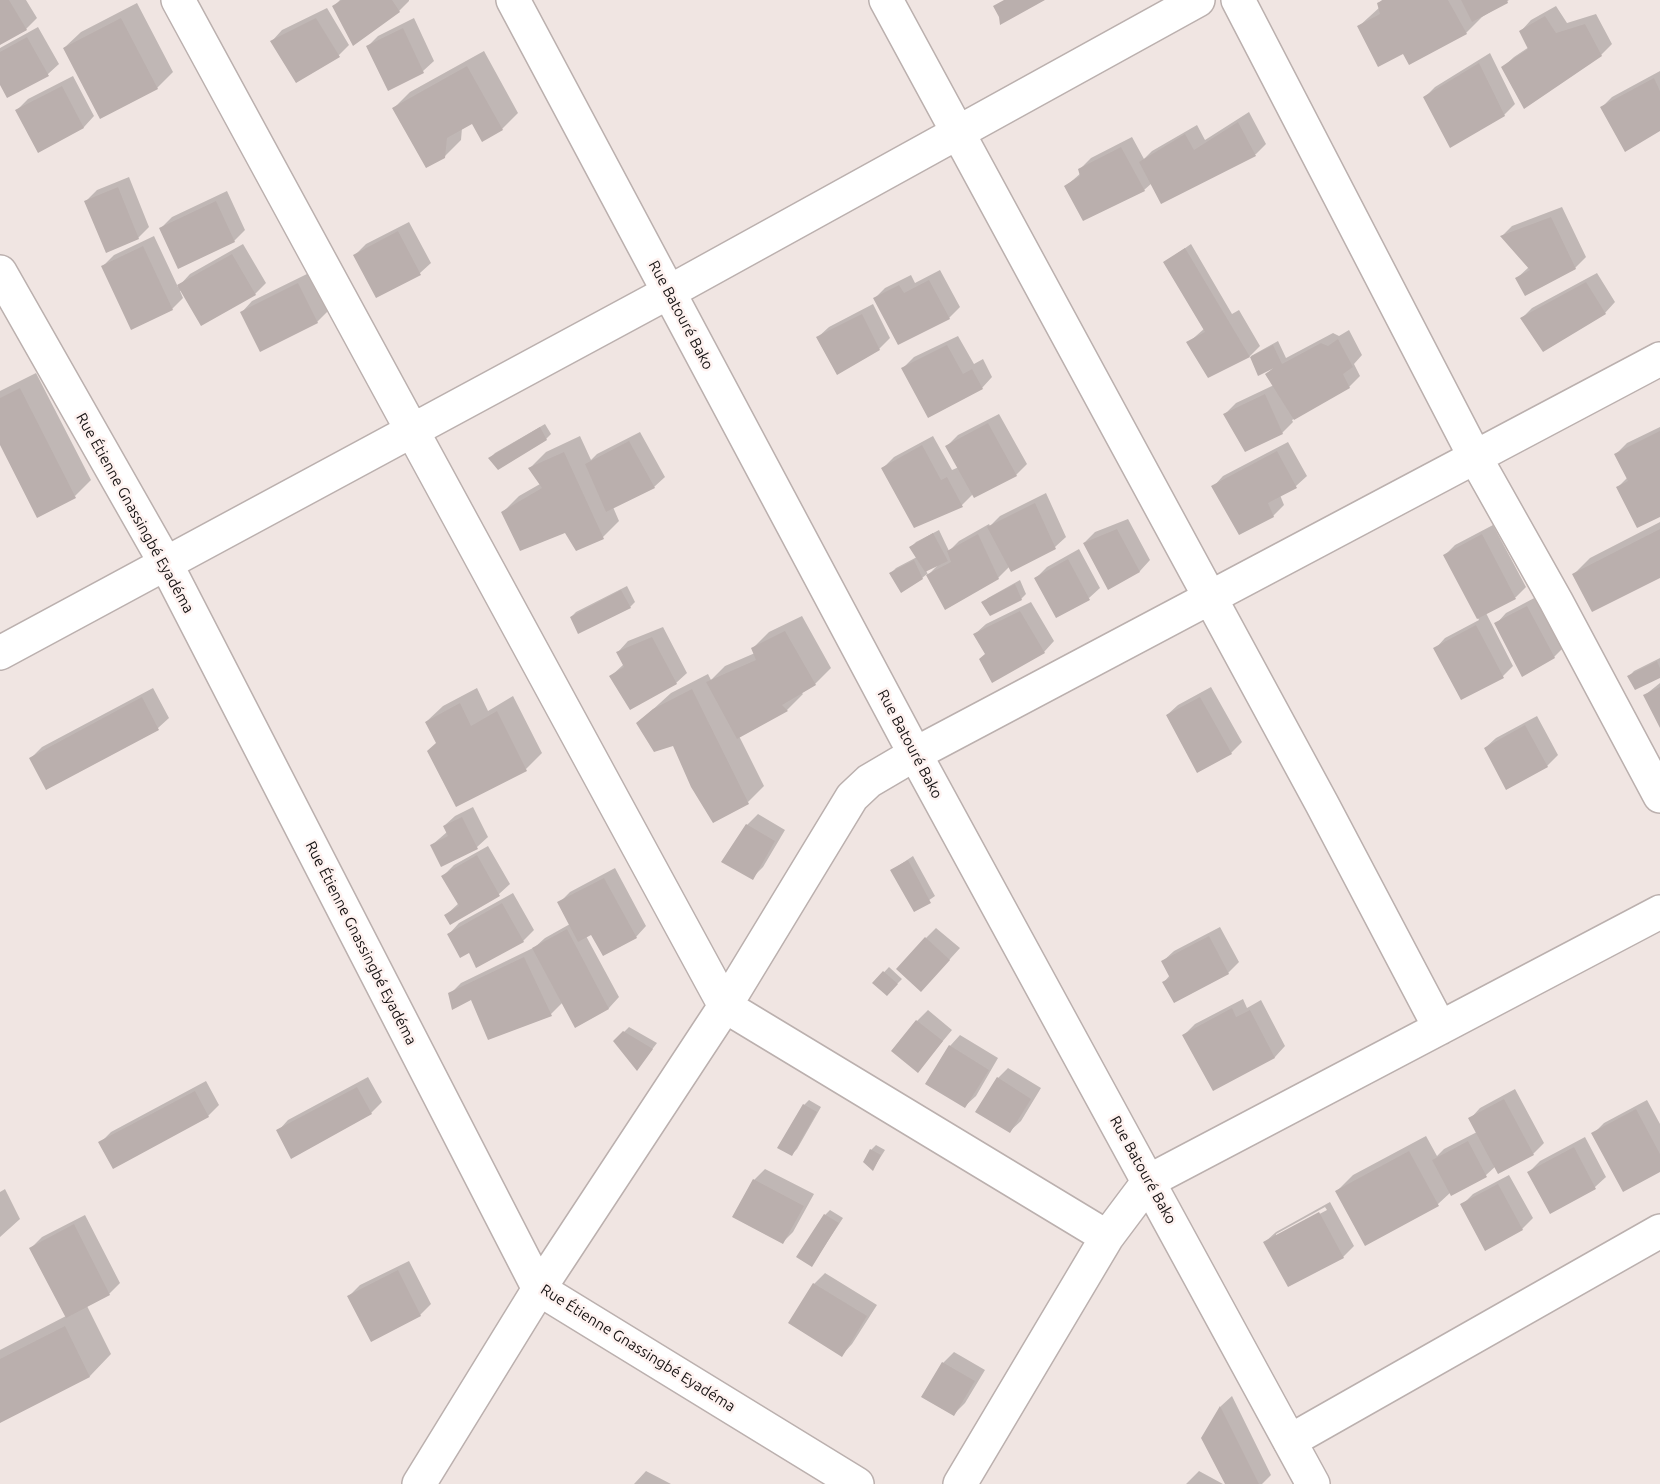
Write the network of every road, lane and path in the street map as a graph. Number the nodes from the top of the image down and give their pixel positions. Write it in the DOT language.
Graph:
graph roads {
  1 [pos="178,0"];
  2 [pos="513,0"];
  3 [pos="886,0"];
  4 [pos="1198,0"];
  5 [pos="1238,0"];
  6 [pos="958,132"];
  7 [pos="0,272"];
  8 [pos="669,292"];
  9 [pos="1660,359"];
  10 [pos="412,430"];
  11 [pos="1475,457"];
  12 [pos="166,564"];
  13 [pos="1209,598"];
  14 [pos="0,653"];
  15 [pos="915,754"];
  16 [pos="1660,796"];
  17 [pos="1660,912"];
  18 [pos="724,1006"];
  19 [pos="1440,1028"];
  20 [pos="1149,1181"];
  21 [pos="1660,1231"];
  22 [pos="1107,1238"];
  23 [pos="539,1289"];
  24 [pos="1290,1441"];
  25 [pos="419,1484"];
  26 [pos="857,1484"];
  27 [pos="960,1484"];
  28 [pos="1313,1484"];
  1 -- 10 [label="street"];
  2 -- 8 [label="street, Rue Batouré Bako"];
  3 -- 6 [label="street"];
  4 -- 6 [label="street"];
  5 -- 11 [label="street"];
  6 -- 8 [label="street"];
  6 -- 13 [label="street"];
  7 -- 12 [label="street, Rue Étienne Gnassingbé Eyadéma"];
  8 -- 10 [label="street"];
  8 -- 15 [label="street, Rue Batouré Bako"];
  9 -- 11 [label="street"];
  10 -- 12 [label="street"];
  10 -- 18 [label="street"];
  11 -- 13 [label="street"];
  11 -- 16 [label="street"];
  12 -- 14 [label="street"];
  12 -- 23 [label="street, Rue Étienne Gnassingbé Eyadéma"];
  13 -- 15 [label="street"];
  13 -- 19 [label="street"];
  15 -- 18 [label="street"];
  15 -- 20 [label="street, Rue Batouré Bako"];
  17 -- 19 [label="street"];
  18 -- 22 [label="street"];
  18 -- 23 [label="street"];
  19 -- 20 [label="street"];
  20 -- 22 [label="street"];
  20 -- 24 [label="street, Rue Batouré Bako"];
  21 -- 24 [label="street"];
  22 -- 27 [label="street"];
  23 -- 25 [label="street"];
  23 -- 26 [label="street, Rue Étienne Gnassingbé Eyadéma"];
  24 -- 28 [label="street, Rue Batouré Bako"];
}
